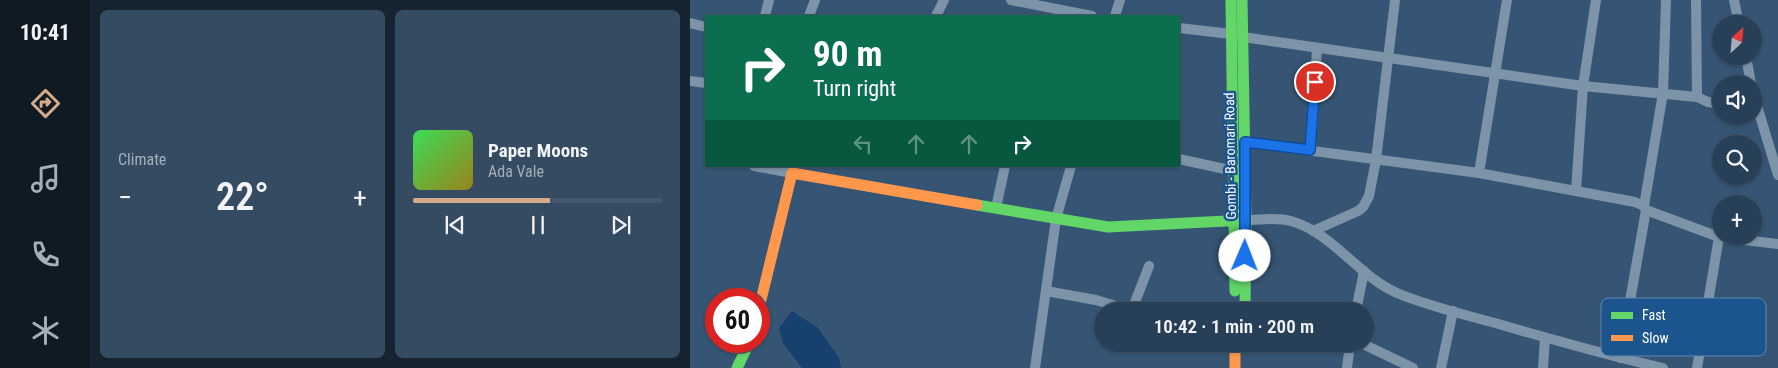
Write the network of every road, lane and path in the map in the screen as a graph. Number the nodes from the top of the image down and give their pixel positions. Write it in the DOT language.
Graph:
graph roads {
  1 [pos="769,0"];
  2 [pos="815,0"];
  3 [pos="944,0"];
  4 [pos="1012,0"];
  5 [pos="1120,0"];
  6 [pos="1231,0"];
  7 [pos="1242,0"];
  8 [pos="1395,0"];
  9 [pos="1507,0"];
  10 [pos="1596,0"];
  11 [pos="1666,0"];
  12 [pos="1696,0"];
  13 [pos="1734,0"];
  14 [pos="764,15"];
  15 [pos="810,15"];
  16 [pos="936,15"];
  17 [pos="1087,15"];
  18 [pos="1115,15"];
  19 [pos="1737,15"];
  20 [pos="690,23"];
  21 [pos="705,27"];
  22 [pos="1180,28"];
  23 [pos="1237,35"];
  24 [pos="1317,48"];
  25 [pos="1388,58"];
  26 [pos="1494,74"];
  27 [pos="690,81"];
  28 [pos="705,83"];
  29 [pos="1582,86"];
  30 [pos="1663,93"];
  31 [pos="1697,97"];
  32 [pos="1712,103"];
  33 [pos="1762,125"];
  34 [pos="1245,142"];
  35 [pos="1310,150"];
  36 [pos="1180,159"];
  37 [pos="1376,160"];
  38 [pos="764,167"];
  39 [pos="1005,167"];
  40 [pos="1071,167"];
  41 [pos="792,170"];
  42 [pos="1234,171"];
  43 [pos="1479,173"];
  44 [pos="1778,175"];
  45 [pos="1576,191"];
  46 [pos="996,208"];
  47 [pos="1645,208"];
  48 [pos="1056,219"];
  49 [pos="1240,220"];
  50 [pos="1313,231"];
  51 [pos="1712,234"];
  52 [pos="1762,242"];
  53 [pos="1778,244"];
  54 [pos="1718,245"];
  55 [pos="1149,266"];
  56 [pos="1364,271"];
  57 [pos="764,288"];
  58 [pos="1046,291"];
  59 [pos="1630,298"];
  60 [pos="1709,298"];
  61 [pos="1103,302"];
  62 [pos="1136,302"];
  63 [pos="1235,302"];
  64 [pos="1244,302"];
  65 [pos="1358,302"];
  66 [pos="1453,311"];
  67 [pos="1545,338"];
  68 [pos="1374,349"];
  69 [pos="1235,352"];
  70 [pos="1238,352"];
  71 [pos="1349,352"];
  72 [pos="744,353"];
  73 [pos="1601,353"];
  74 [pos="1612,356"];
  75 [pos="1620,358"];
  76 [pos="737,368"];
  77 [pos="1035,368"];
  78 [pos="1235,368"];
  79 [pos="1244,368"];
  80 [pos="1347,368"];
  81 [pos="1413,368"];
  82 [pos="1441,368"];
  83 [pos="1543,368"];
  84 [pos="1663,368"];
  1 -- 14 [label="street"];
  2 -- 15 [label="street"];
  3 -- 16 [label="street"];
  4 -- 17 [label="street"];
  5 -- 18 [label="street"];
  6 -- 23 [label="main road, Gombi - Baromari Road"];
  7 -- 23 [label="main road, Gombi - Baromari Road"];
  8 -- 25 [label="street"];
  9 -- 26 [label="street"];
  10 -- 29 [label="street"];
  11 -- 30 [label="street"];
  12 -- 31 [label="street"];
  13 -- 19 [label="street"];
  20 -- 21 [label="street"];
  22 -- 23 [label="street"];
  23 -- 24 [label="street"];
  23 -- 34 [label="main road, Gombi - Baromari Road"];
  23 -- 42 [label="main road, Gombi - Baromari Road"];
  24 -- 25 [label="street"];
  24 -- 35 [label="street"];
  25 -- 26 [label="street"];
  25 -- 37 [label="street"];
  26 -- 29 [label="street"];
  26 -- 43 [label="street"];
  27 -- 28 [label="street"];
  29 -- 30 [label="street"];
  29 -- 45 [label="street"];
  30 -- 31 [label="street"];
  30 -- 47 [label="street"];
  31 -- 32 [label="street"];
  33 -- 44 [label="street"];
  34 -- 35 [label="street"];
  34 -- 49 [label="main road, Gombi - Baromari Road"];
  35 -- 37 [label="street"];
  36 -- 42 [label="street"];
  37 -- 43 [label="street"];
  37 -- 50 [label="street"];
  38 -- 41 [label="street"];
  39 -- 46 [label="street"];
  40 -- 48 [label="street"];
  41 -- 46 [label="main road"];
  41 -- 57 [label="main road"];
  42 -- 49 [label="main road, Gombi - Baromari Road"];
  43 -- 45 [label="street"];
  45 -- 47 [label="street"];
  46 -- 48 [label="main road"];
  47 -- 51 [label="street"];
  47 -- 59 [label="street"];
  48 -- 49 [label="main road"];
  48 -- 58 [label="street"];
  49 -- 50 [label="street"];
  49 -- 63 [label="main road, Gombi - Baromari Road"];
  49 -- 64 [label="main road, Gombi - Baromari Road"];
  50 -- 56 [label="street"];
  52 -- 53 [label="street"];
  54 -- 60 [label="street"];
  55 -- 62 [label="street"];
  56 -- 65 [label="street"];
  56 -- 66 [label="street"];
  58 -- 61 [label="street"];
  58 -- 77 [label="street"];
  66 -- 67 [label="street"];
  66 -- 82 [label="street"];
  67 -- 73 [label="street"];
  67 -- 83 [label="street"];
  68 -- 81 [label="street"];
  69 -- 78 [label="main road"];
  70 -- 79 [label="main road"];
  71 -- 80 [label="street"];
  72 -- 76 [label="main road"];
  74 -- 75 [label="street"];
  75 -- 84 [label="street"];
}
